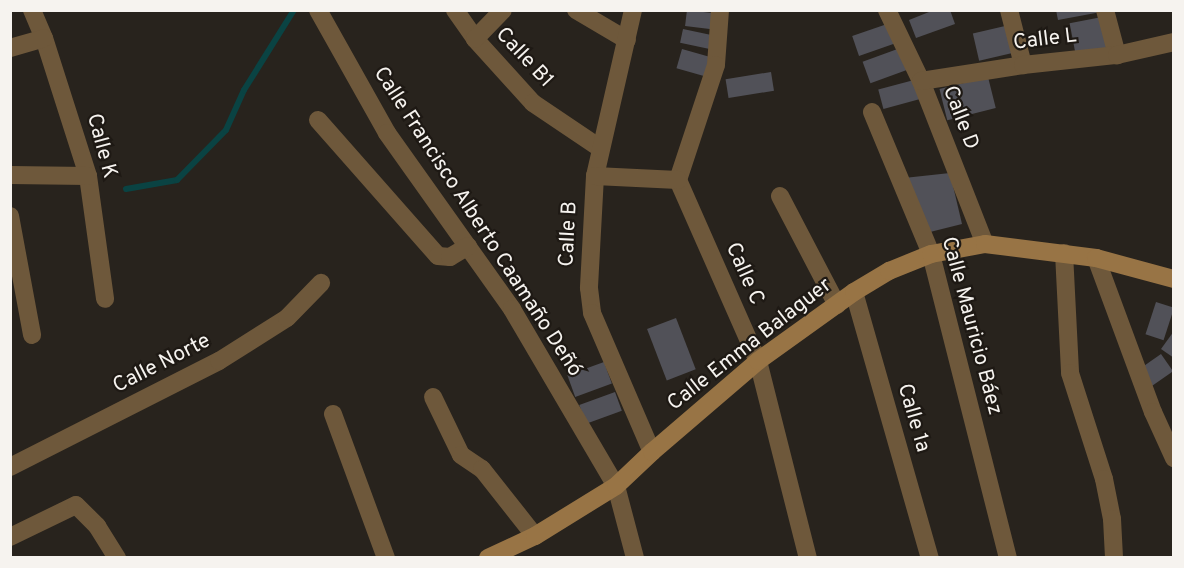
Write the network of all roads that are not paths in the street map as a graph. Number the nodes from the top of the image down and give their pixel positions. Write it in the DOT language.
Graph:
graph roads {
  1 [pos="32,10"];
  2 [pos="318,10"];
  3 [pos="455,10"];
  4 [pos="503,10"];
  5 [pos="576,10"];
  6 [pos="633,10"];
  7 [pos="720,10"];
  8 [pos="887,10"];
  9 [pos="1009,10"];
  10 [pos="1105,10"];
  11 [pos="44,38"];
  12 [pos="475,39"];
  13 [pos="627,40"];
  14 [pos="1173,42"];
  15 [pos="10,48"];
  16 [pos="1117,55"];
  17 [pos="1023,65"];
  18 [pos="921,81"];
  19 [pos="872,112"];
  20 [pos="318,120"];
  21 [pos="600,148"];
  22 [pos="10,175"];
  23 [pos="88,176"];
  24 [pos="595,176"];
  25 [pos="678,180"];
  26 [pos="780,196"];
  27 [pos="10,216"];
  28 [pos="985,244"];
  29 [pos="468,246"];
  30 [pos="1064,253"];
  31 [pos="931,254"];
  32 [pos="1096,258"];
  33 [pos="1152,272"];
  34 [pos="1173,279"];
  35 [pos="321,283"];
  36 [pos="1173,289"];
  37 [pos="854,292"];
  38 [pos="105,299"];
  39 [pos="837,304"];
  40 [pos="32,335"];
  41 [pos="758,361"];
  42 [pos="433,397"];
  43 [pos="333,414"];
  44 [pos="652,452"];
  45 [pos="1173,458"];
  46 [pos="10,467"];
  47 [pos="616,486"];
  48 [pos="535,536"];
  49 [pos="10,537"];
  50 [pos="117,558"];
  51 [pos="386,558"];
  52 [pos="488,558"];
  53 [pos="635,558"];
  54 [pos="808,558"];
  55 [pos="930,558"];
  56 [pos="1008,558"];
  57 [pos="1114,558"];
  1 -- 11 [label="street, Calle K"];
  2 -- 29 [label="street, Calle Francisco Alberto Caamaño Deñó"];
  3 -- 12 [label="street, Calle B1"];
  4 -- 12 [label="street"];
  5 -- 13 [label="street"];
  6 -- 13 [label="street, Calle B"];
  7 -- 25 [label="street"];
  8 -- 18 [label="street, Calle D"];
  9 -- 17 [label="street"];
  10 -- 16 [label="street"];
  11 -- 15 [label="street"];
  11 -- 23 [label="street, Calle K"];
  12 -- 21 [label="street, Calle B1"];
  13 -- 21 [label="street, Calle B"];
  14 -- 16 [label="street, Calle L"];
  16 -- 17 [label="street, Calle L"];
  17 -- 18 [label="street, Calle L"];
  18 -- 28 [label="street, Calle D"];
  19 -- 31 [label="street, Calle Mauricio Báez"];
  20 -- 29 [label="street"];
  21 -- 24 [label="street, Calle B"];
  22 -- 23 [label="street"];
  23 -- 38 [label="street, Calle K"];
  24 -- 25 [label="street"];
  24 -- 44 [label="street, Calle B"];
  25 -- 41 [label="street, Calle C"];
  26 -- 39 [label="street"];
  27 -- 40 [label="street"];
  28 -- 30 [label="street, Calle Emma Balaguer"];
  28 -- 31 [label="street, Calle Emma Balaguer"];
  29 -- 47 [label="street, Calle Francisco Alberto Caamaño Deñó"];
  30 -- 32 [label="street, Calle Emma Balaguer"];
  30 -- 57 [label="street"];
  31 -- 37 [label="street, Calle Emma Balaguer"];
  31 -- 56 [label="street, Calle Mauricio Báez"];
  32 -- 33 [label="street, Calle Emma Balaguer"];
  32 -- 45 [label="street"];
  33 -- 34 [label="street, Calle Emma Balaguer"];
  33 -- 36 [label="street"];
  35 -- 46 [label="street, Calle Norte"];
  37 -- 39 [label="street, Calle Emma Balaguer"];
  37 -- 55 [label="street, Calle 1a"];
  39 -- 41 [label="street, Calle Emma Balaguer"];
  41 -- 44 [label="street, Calle Emma Balaguer"];
  41 -- 54 [label="street, Calle C"];
  42 -- 48 [label="street"];
  43 -- 51 [label="street"];
  44 -- 47 [label="street, Calle Emma Balaguer"];
  47 -- 48 [label="street, Calle Emma Balaguer"];
  47 -- 53 [label="street, Calle Francisco Alberto Caamaño Deñó"];
  48 -- 52 [label="street, Calle Emma Balaguer"];
  49 -- 50 [label="street"];
}
